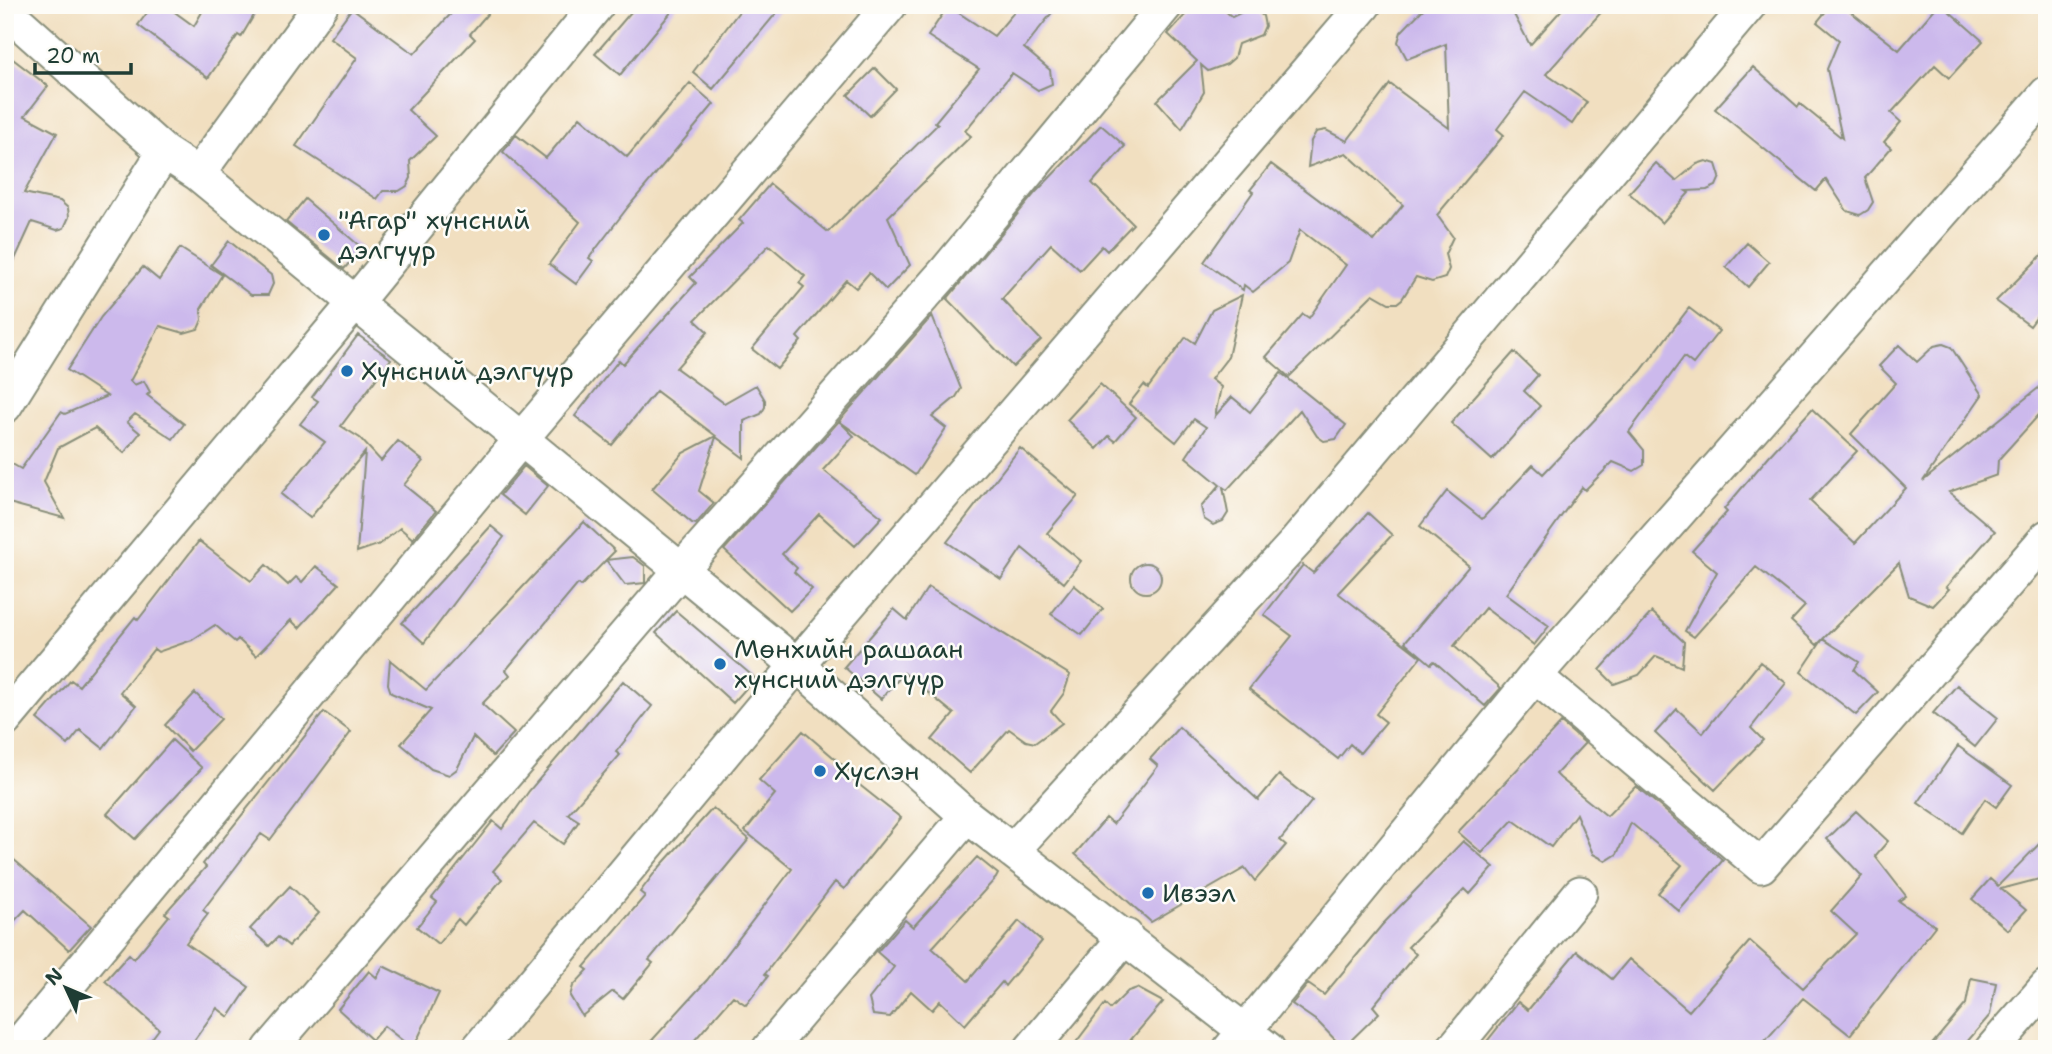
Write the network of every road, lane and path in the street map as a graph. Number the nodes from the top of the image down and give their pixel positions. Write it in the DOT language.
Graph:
graph roads {
  1 [pos="321,5"];
  2 [pos="597,5"];
  3 [pos="890,5"];
  4 [pos="1166,5"];
  5 [pos="1364,5"];
  6 [pos="1749,5"];
  7 [pos="5,10"];
  8 [pos="2047,93"];
  9 [pos="164,152"];
  10 [pos="198,174"];
  11 [pos="354,304"];
  12 [pos="5,406"];
  13 [pos="522,438"];
  14 [pos="2047,537"];
  15 [pos="681,570"];
  16 [pos="797,665"];
  17 [pos="1535,676"];
  18 [pos="5,720"];
  19 [pos="967,816"];
  20 [pos="1012,851"];
  21 [pos="1580,893"];
  22 [pos="1126,936"];
  23 [pos="2047,986"];
  24 [pos="1247,1042"];
  25 [pos="15,1049"];
  26 [pos="271,1049"];
  27 [pos="478,1049"];
  28 [pos="769,1049"];
  29 [pos="1031,1049"];
  30 [pos="1453,1049"];
  31 [pos="1992,1049"];
  1 -- 10 [label="street"];
  2 -- 11 [label="street"];
  3 -- 13 [label="street"];
  4 -- 15 [label="street"];
  5 -- 16 [label="street"];
  6 -- 20 [label="street"];
  7 -- 9 [label="street"];
  8 -- 17 [label="street"];
  9 -- 10 [label="street"];
  9 -- 12 [label="street"];
  10 -- 11 [label="street"];
  11 -- 13 [label="street"];
  11 -- 18 [label="street"];
  13 -- 15 [label="street"];
  13 -- 25 [label="street"];
  14 -- 17 [label="street"];
  15 -- 16 [label="street"];
  15 -- 26 [label="street"];
  16 -- 19 [label="street"];
  16 -- 27 [label="street"];
  17 -- 24 [label="street"];
  19 -- 20 [label="street"];
  19 -- 28 [label="street"];
  20 -- 22 [label="street"];
  21 -- 30 [label="street"];
  22 -- 24 [label="street"];
  22 -- 29 [label="street"];
  23 -- 31 [label="street"];
}
